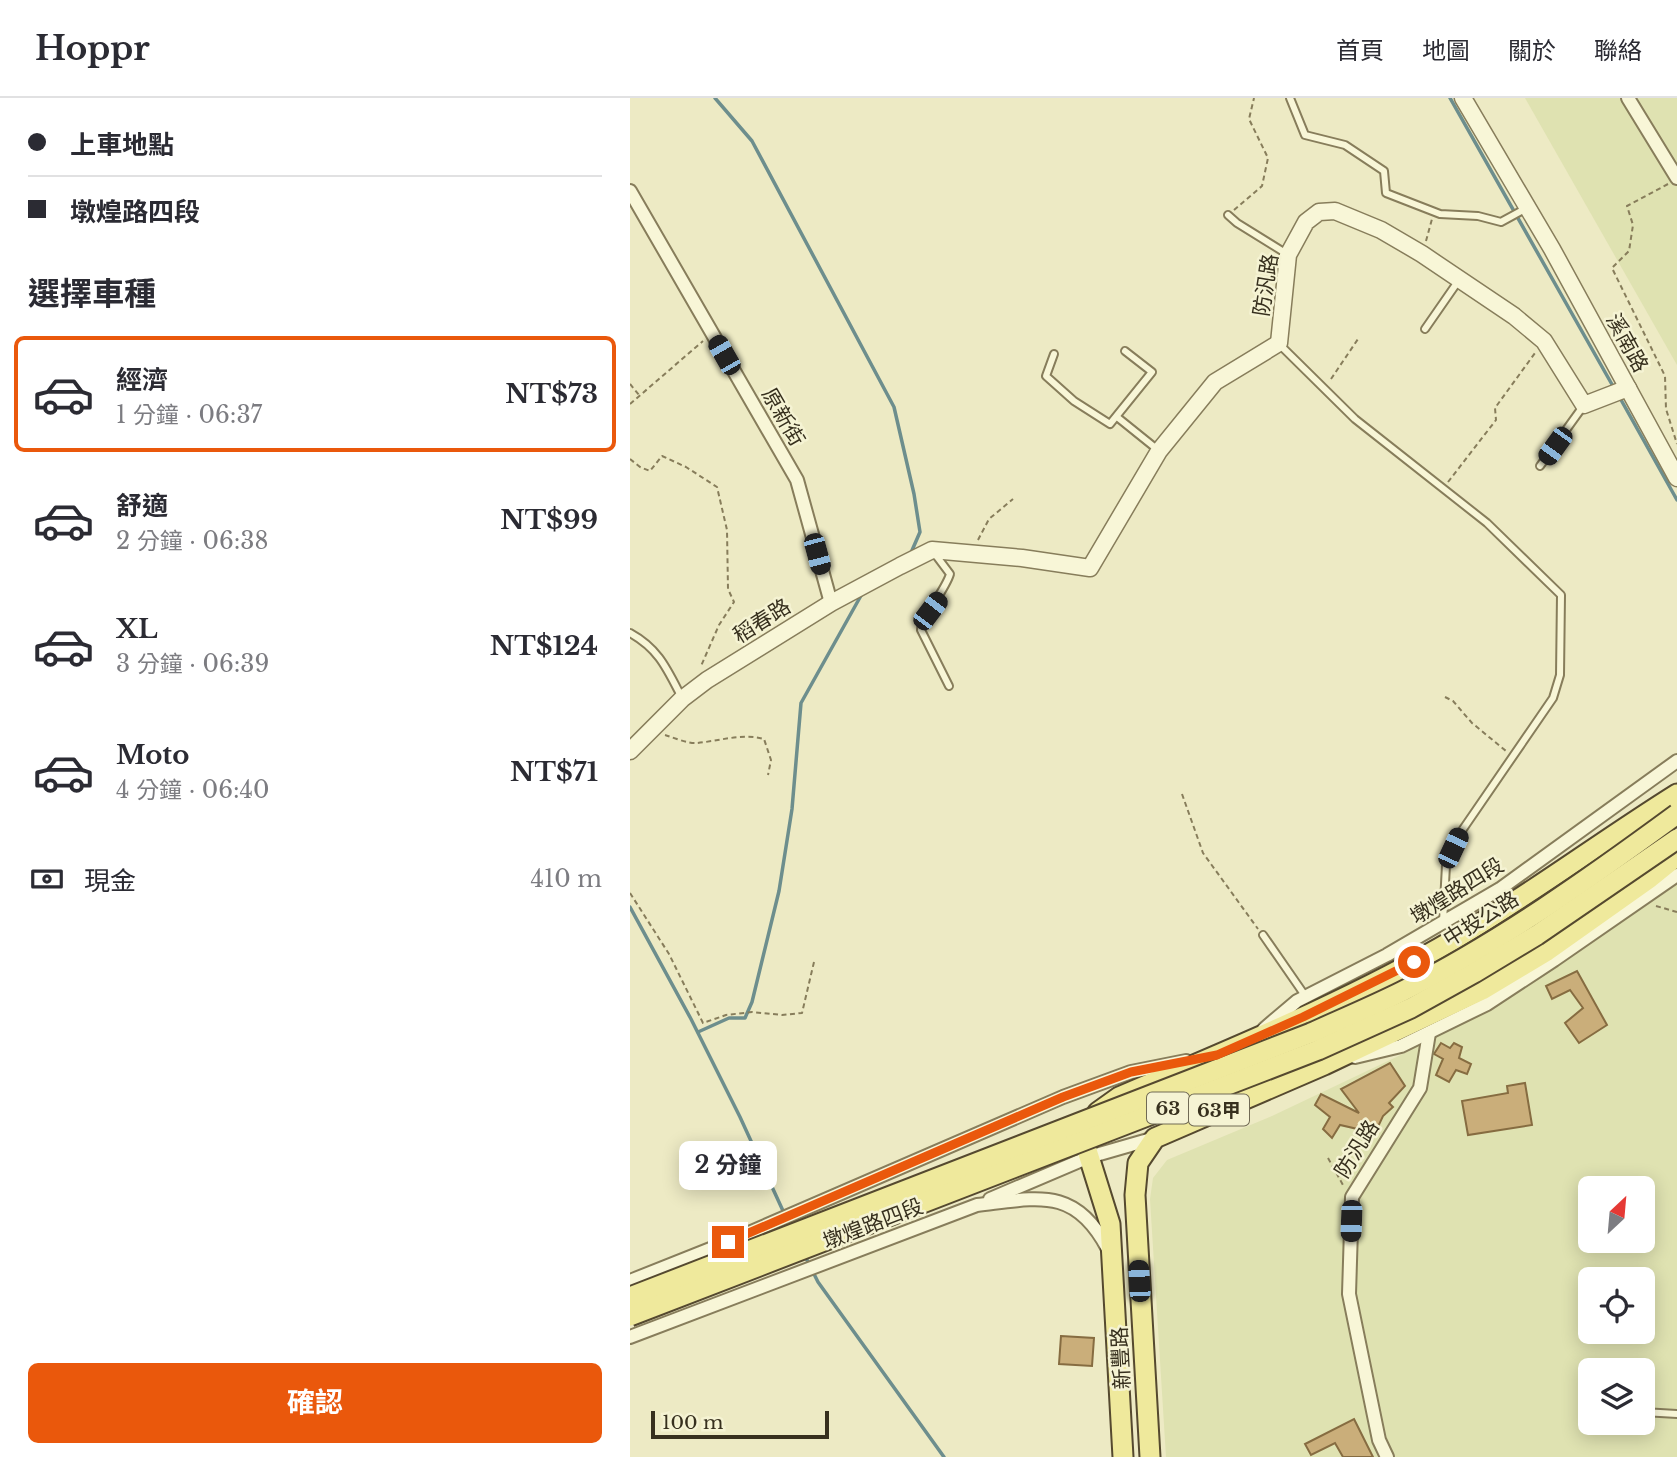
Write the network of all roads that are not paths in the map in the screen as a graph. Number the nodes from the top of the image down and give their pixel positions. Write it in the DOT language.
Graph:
graph roads {
  1 [pos="1290,98"];
  2 [pos="1463,98"];
  3 [pos="1628,98"];
  4 [pos="1677,179"];
  5 [pos="630,191"];
  6 [pos="1527,208"];
  7 [pos="1228,215"];
  8 [pos="1288,255"];
  9 [pos="1460,278"];
  10 [pos="1425,329"];
  11 [pos="1279,343"];
  12 [pos="1125,351"];
  13 [pos="1054,354"];
  14 [pos="1628,388"];
  15 [pos="1584,405"];
  16 [pos="1117,417"];
  17 [pos="1159,451"];
  18 [pos="1540,466"];
  19 [pos="1677,478"];
  20 [pos="932,551"];
  21 [pos="831,603"];
  22 [pos="630,633"];
  23 [pos="948,686"];
  24 [pos="682,699"];
  25 [pos="630,751"];
  26 [pos="1677,761"];
  27 [pos="1677,787"];
  28 [pos="1677,794"];
  29 [pos="1677,814"];
  30 [pos="1616,832"];
  31 [pos="1677,839"];
  32 [pos="1677,858"];
  33 [pos="1677,875"];
  34 [pos="1443,924"];
  35 [pos="1263,935"];
  36 [pos="1306,997"];
  37 [pos="1429,1033"];
  38 [pos="1250,1041"];
  39 [pos="1217,1055"];
  40 [pos="1324,1065"];
  41 [pos="1155,1138"];
  42 [pos="1089,1157"];
  43 [pos="977,1205"];
  44 [pos="728,1242"];
  45 [pos="1113,1258"];
  46 [pos="630,1281"];
  47 [pos="747,1292"];
  48 [pos="630,1297"];
  49 [pos="630,1316"];
  50 [pos="630,1336"];
  51 [pos="1655,1413"];
  52 [pos="1677,1414"];
  53 [pos="1123,1457"];
  54 [pos="1150,1457"];
  55 [pos="1387,1457"];
  1 -- 6 [label="lane"];
  2 -- 6 [label="street, 溪南路"];
  3 -- 4 [label="street"];
  5 -- 21 [label="street, 原新街"];
  6 -- 14 [label="street, 溪南路"];
  7 -- 8 [label="lane"];
  8 -- 9 [label="street, 防汎路"];
  8 -- 11 [label="street, 防汎路"];
  9 -- 10 [label="lane"];
  9 -- 15 [label="street, 防汎路"];
  11 -- 17 [label="street, 防汎路"];
  11 -- 34 [label="lane"];
  12 -- 16 [label="lane"];
  13 -- 16 [label="lane"];
  14 -- 15 [label="street"];
  14 -- 19 [label="street, 溪南路"];
  15 -- 18 [label="lane"];
  16 -- 17 [label="lane"];
  17 -- 20 [label="street, 防汎路"];
  20 -- 21 [label="street, 稻春路"];
  20 -- 23 [label="lane"];
  21 -- 24 [label="street, 稻春路"];
  22 -- 24 [label="lane"];
  24 -- 25 [label="street, 稻春路"];
  26 -- 34 [label="street, 墩煌路四段"];
  27 -- 30 [label="street"];
  28 -- 30 [label="main road"];
  29 -- 48 [label="main road, 中投公路 / 63, bridge"];
  30 -- 38 [label="main road, 63甲"];
  31 -- 49 [label="main road, 中投公路 / 63, bridge"];
  32 -- 40 [label="main road, 63甲"];
  33 -- 37 [label="street"];
  34 -- 36 [label="street, 墩煌路四段"];
  35 -- 36 [label="lane"];
  36 -- 38 [label="street, 墩煌路四段"];
  37 -- 40 [label="street"];
  37 -- 55 [label="street, 防汎路"];
  38 -- 39 [label="main road, 63甲"];
  39 -- 42 [label="main road, 63甲"];
  39 -- 44 [label="street, 墩煌路四段"];
  40 -- 41 [label="main road, 63甲"];
  41 -- 42 [label="street"];
  41 -- 54 [label="main road, 新豐路"];
  42 -- 43 [label="street"];
  42 -- 45 [label="main road, 63甲"];
  43 -- 45 [label="street, 墩煌路四段"];
  43 -- 47 [label="street, 墩煌路四段"];
  44 -- 46 [label="street, 墩煌路四段"];
  44 -- 47 [label="street"];
  45 -- 53 [label="main road, 新豐路 / 63甲"];
  47 -- 50 [label="street, 墩煌路四段"];
  51 -- 52 [label="lane"];
}
